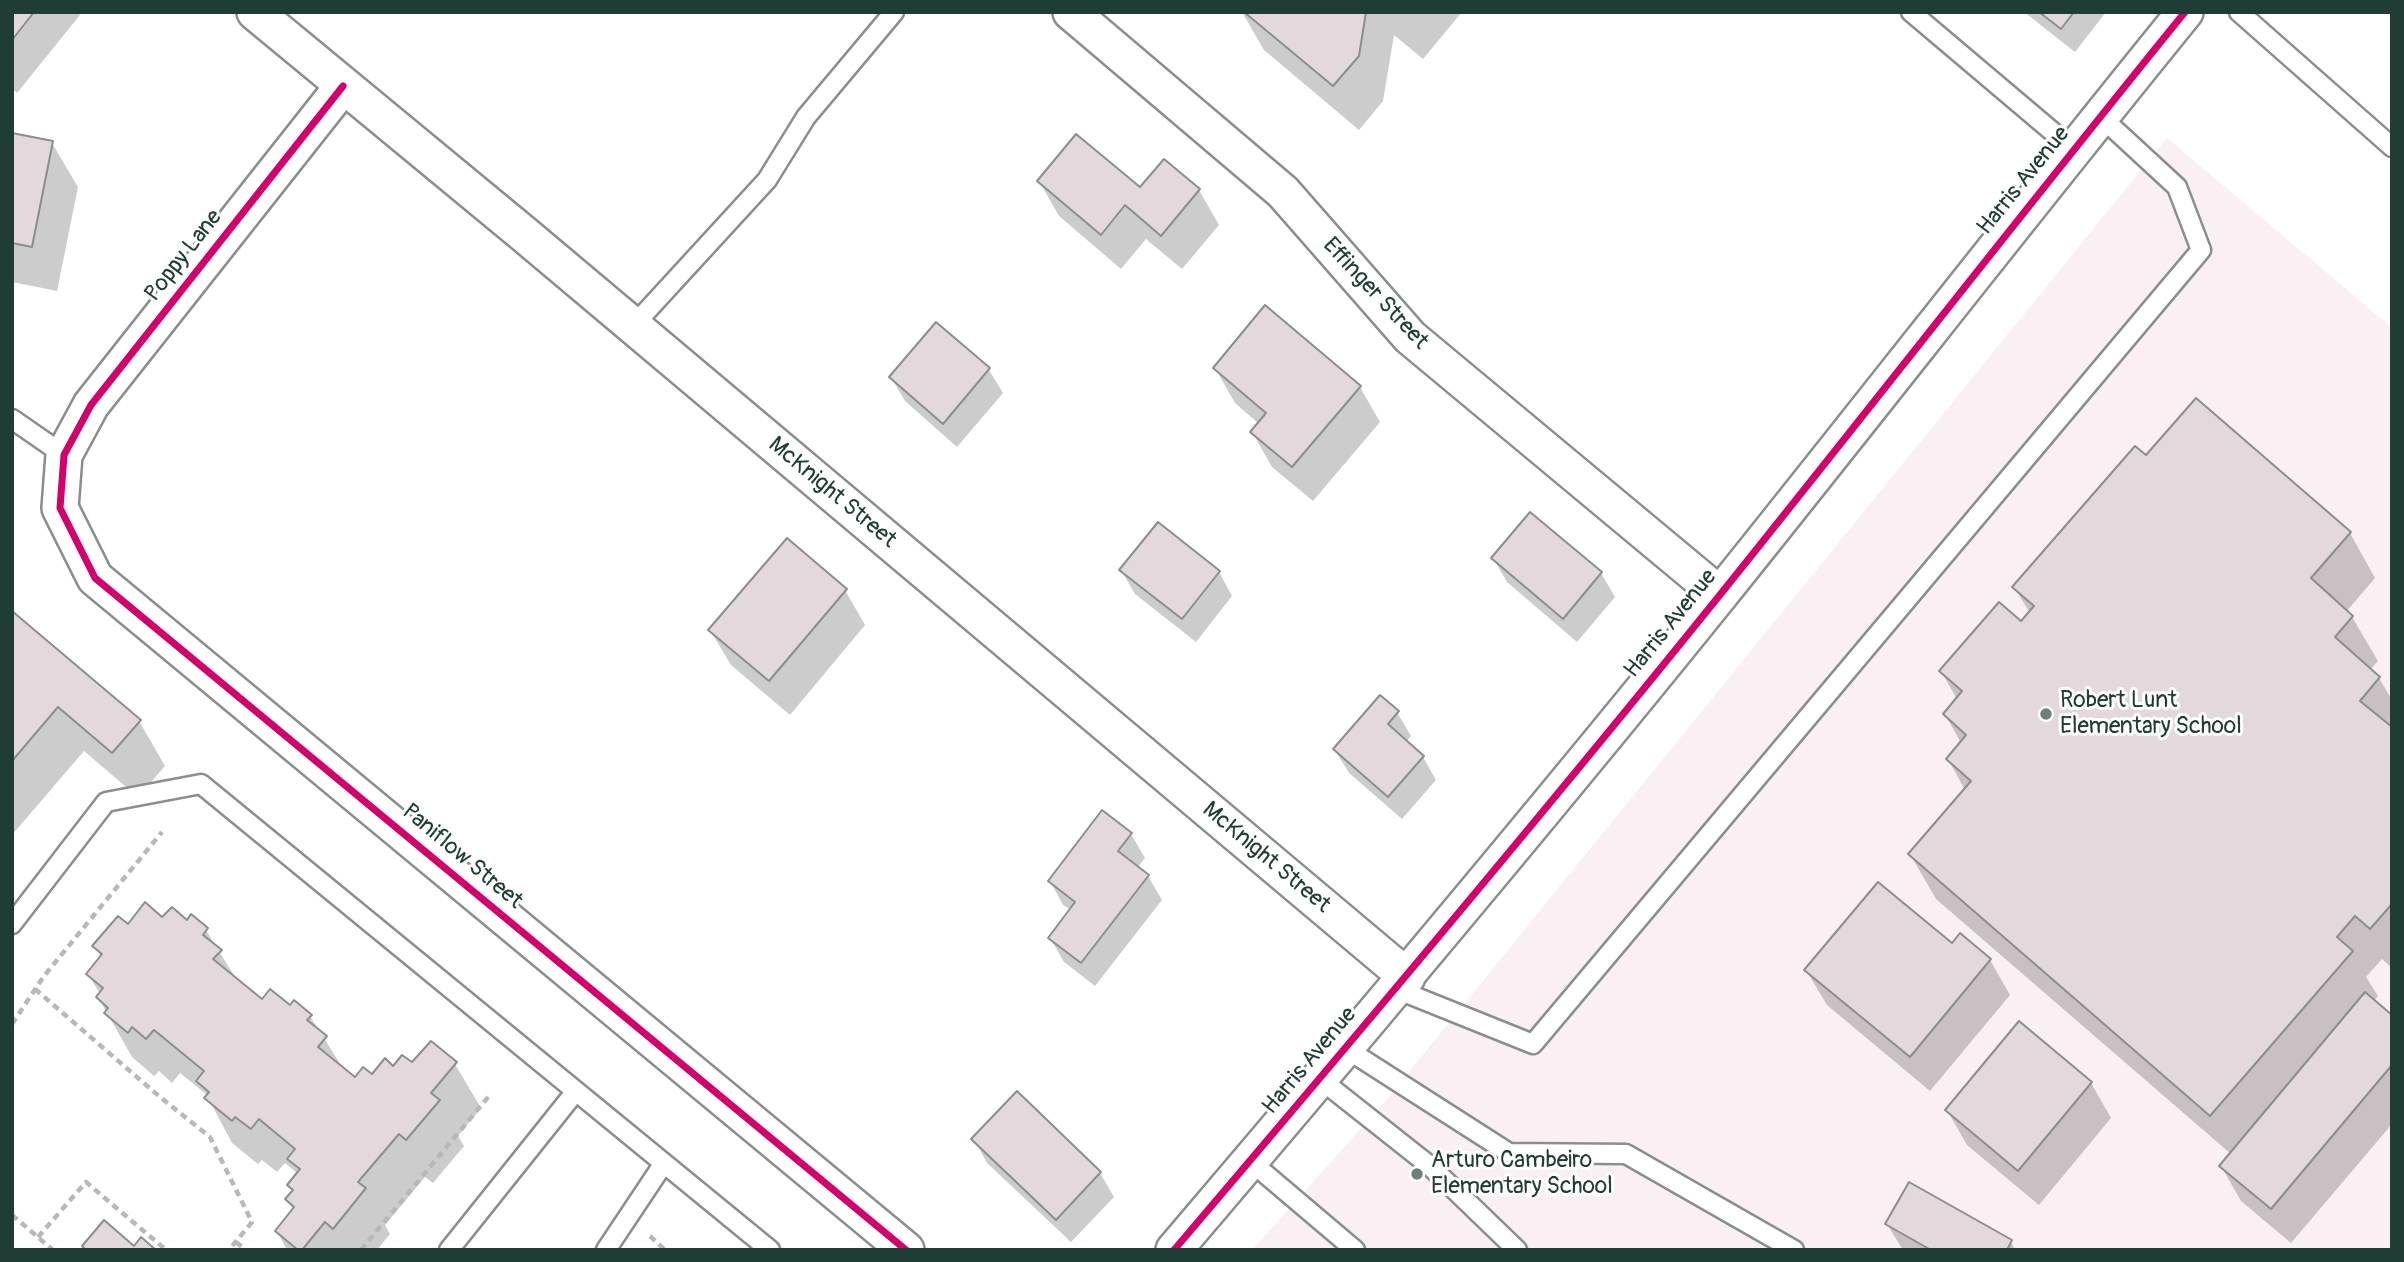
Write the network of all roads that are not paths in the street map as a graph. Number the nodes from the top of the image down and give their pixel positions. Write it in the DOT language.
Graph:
graph roads {
  1 [pos="255,12"];
  2 [pos="894,12"];
  3 [pos="1071,12"];
  4 [pos="1911,12"];
  5 [pos="2185,12"];
  6 [pos="2239,12"];
  7 [pos="343,86"];
  8 [pos="2100,116"];
  9 [pos="2392,147"];
  10 [pos="2073,149"];
  11 [pos="633,326"];
  12 [pos="12,419"];
  13 [pos="64,455"];
  14 [pos="1720,595"];
  15 [pos="12,924"];
  16 [pos="1401,983"];
  17 [pos="1345,1048"];
  18 [pos="1320,1079"];
  19 [pos="576,1091"];
  20 [pos="1250,1161"];
  21 [pos="664,1163"];
  22 [pos="1351,1248"];
  23 [pos="449,1250"];
  24 [pos="606,1250"];
  25 [pos="770,1250"];
  26 [pos="906,1250"];
  27 [pos="1174,1250"];
  28 [pos="1517,1250"];
  29 [pos="1794,1250"];
  1 -- 7 [label="street, McKnight Street"];
  2 -- 11 [label="lane"];
  3 -- 14 [label="street, Effinger Street"];
  4 -- 10 [label="lane"];
  5 -- 8 [label="street, Harris Avenue"];
  6 -- 9 [label="lane"];
  7 -- 11 [label="street, McKnight Street"];
  7 -- 13 [label="street, Poppy Lane"];
  8 -- 10 [label="street, Harris Avenue"];
  8 -- 16 [label="lane"];
  10 -- 14 [label="street, Harris Avenue"];
  11 -- 16 [label="street, McKnight Street"];
  12 -- 13 [label="lane"];
  13 -- 26 [label="street, Paniflow Street"];
  14 -- 16 [label="street, Harris Avenue"];
  15 -- 19 [label="lane"];
  16 -- 17 [label="street, Harris Avenue"];
  17 -- 18 [label="street, Harris Avenue"];
  17 -- 29 [label="lane"];
  18 -- 20 [label="street, Harris Avenue"];
  18 -- 28 [label="lane"];
  19 -- 21 [label="lane"];
  19 -- 23 [label="lane"];
  20 -- 22 [label="lane"];
  20 -- 27 [label="street, Harris Avenue"];
  21 -- 24 [label="lane"];
  21 -- 25 [label="lane"];
}
